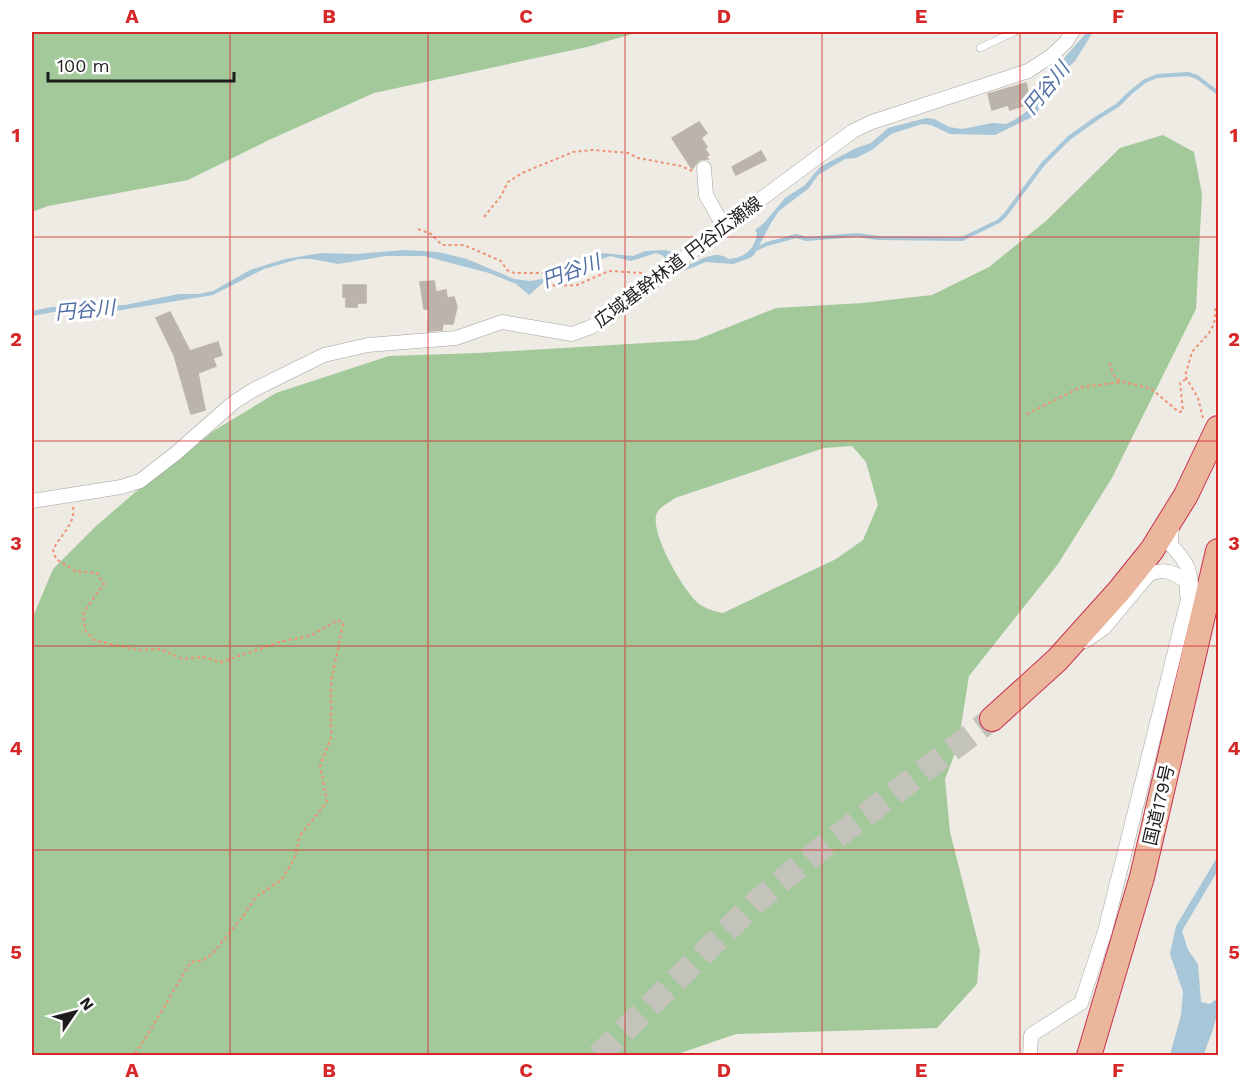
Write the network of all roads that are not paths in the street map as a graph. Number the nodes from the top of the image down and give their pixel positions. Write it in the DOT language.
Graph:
graph roads {
  1 [pos="1014,32"];
  2 [pos="1072,32"];
  3 [pos="980,48"];
  4 [pos="704,172"];
  5 [pos="724,227"];
  6 [pos="1211,426"];
  7 [pos="32,501"];
  8 [pos="1172,519"];
  9 [pos="1218,551"];
  10 [pos="1188,602"];
  11 [pos="1057,660"];
  12 [pos="992,719"];
  13 [pos="1030,1056"];
  14 [pos="1089,1056"];
  1 -- 3 [label="lane"];
  2 -- 5 [label="street, 広域基幹林道 円谷広瀬線"];
  4 -- 5 [label="street"];
  5 -- 7 [label="street, 広域基幹林道 円谷広瀬線"];
  6 -- 8 [label="highway"];
  8 -- 10 [label="street"];
  8 -- 11 [label="highway"];
  9 -- 14 [label="highway, 国道179号"];
  10 -- 11 [label="street"];
  10 -- 13 [label="street"];
  11 -- 12 [label="highway"];
}
